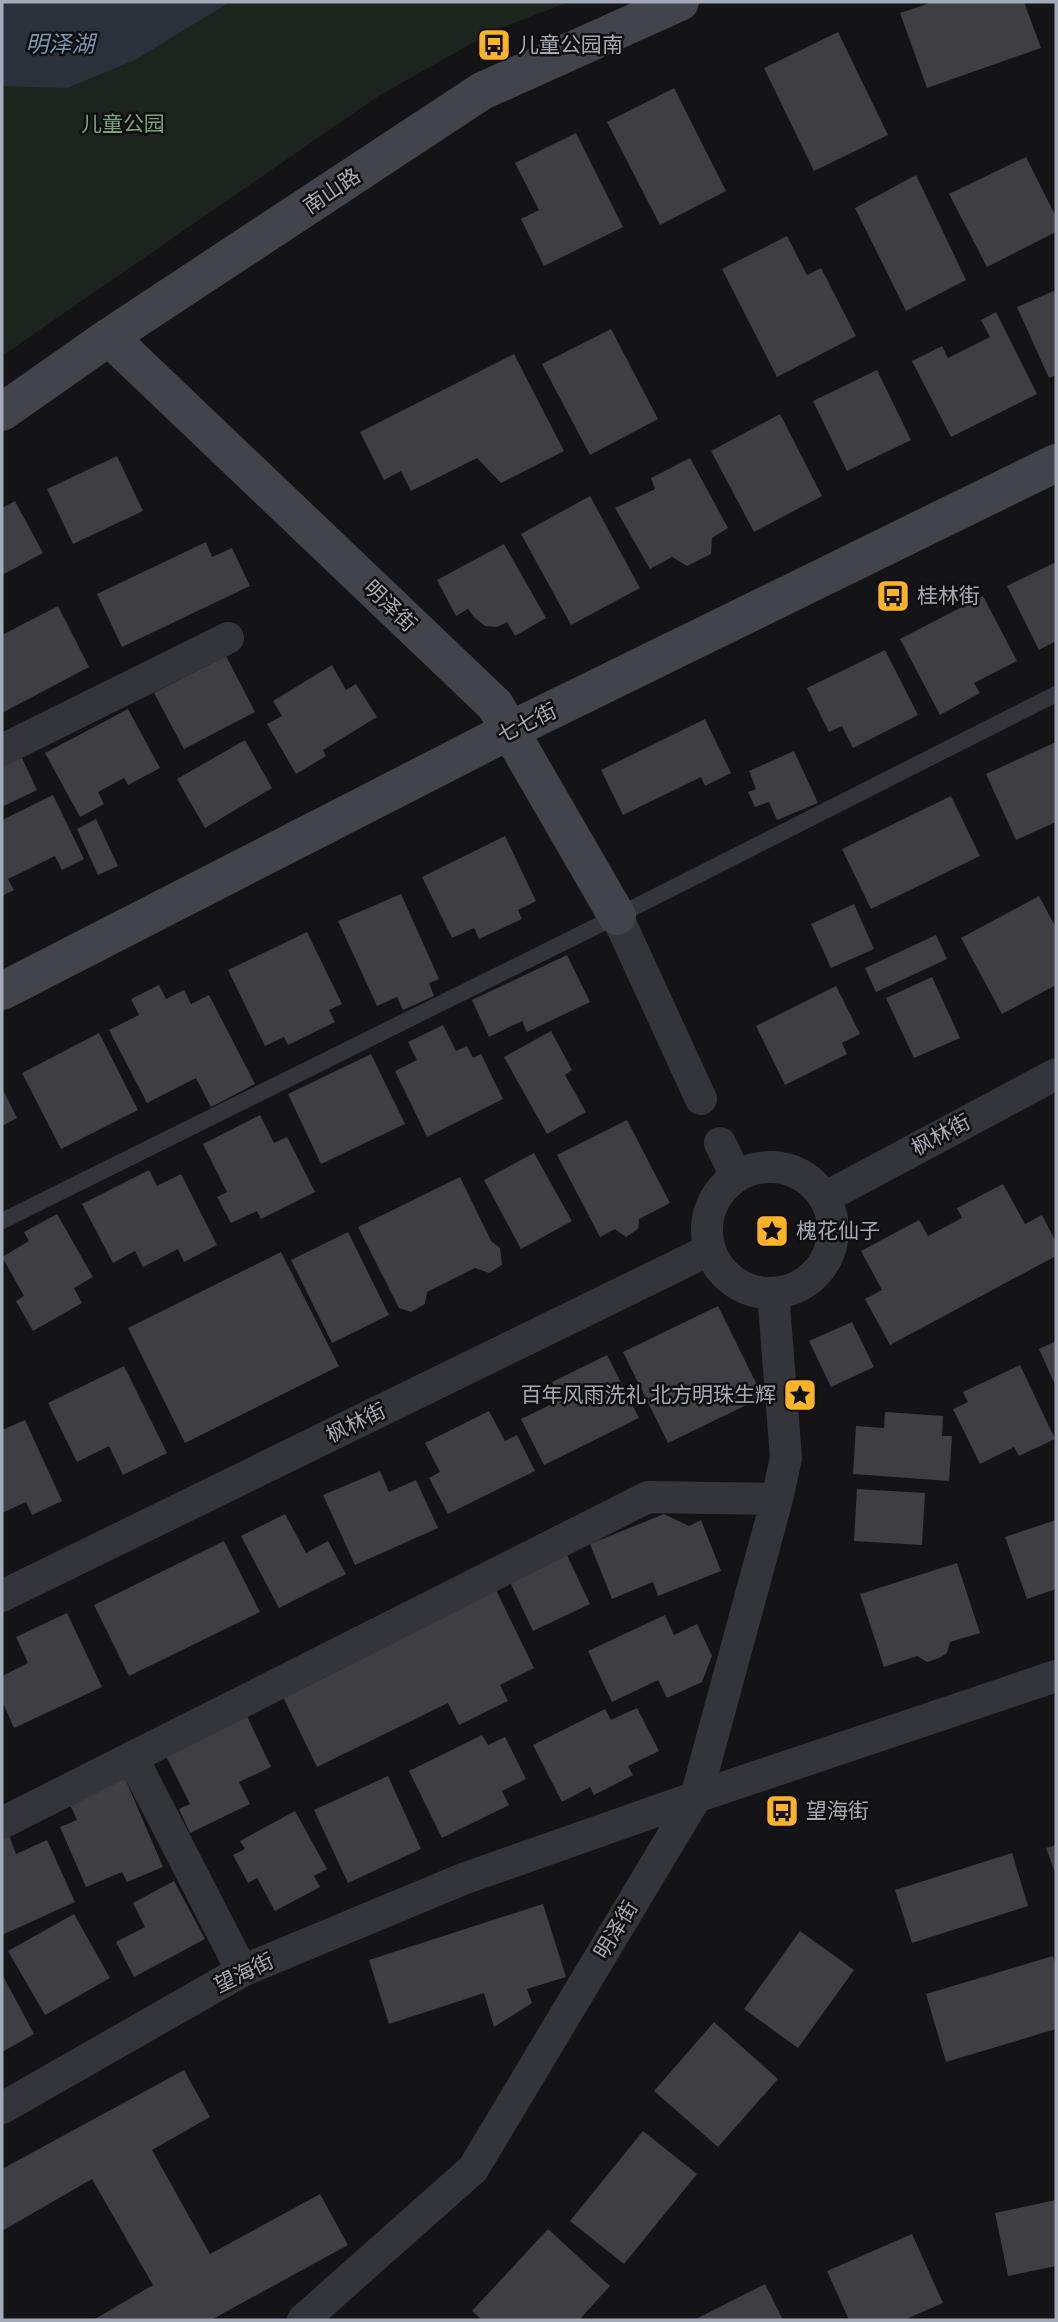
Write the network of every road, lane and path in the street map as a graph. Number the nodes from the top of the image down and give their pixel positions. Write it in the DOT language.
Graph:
graph roads {
  1 [pos="680,2"];
  2 [pos="109,337"];
  3 [pos="2,412"];
  4 [pos="1056,463"];
  5 [pos="228,638"];
  6 [pos="1056,694"];
  7 [pos="509,732"];
  8 [pos="2,750"];
  9 [pos="617,916"];
  10 [pos="2,991"];
  11 [pos="1056,1074"];
  12 [pos="701,1099"];
  13 [pos="720,1143"];
  14 [pos="736,1176"];
  15 [pos="826,1197"];
  16 [pos="2,1221"];
  17 [pos="709,1250"];
  18 [pos="773,1293"];
  19 [pos="777,1499"];
  20 [pos="2,1596"];
  21 [pos="1056,1676"];
  22 [pos="132,1757"];
  23 [pos="696,1797"];
  24 [pos="2,1823"];
  25 [pos="242,1971"];
  26 [pos="2,2108"];
  27 [pos="303,2320"];
  1 -- 2 [label="main road, 南山路"];
  2 -- 3 [label="main road, 南山路"];
  2 -- 7 [label="main road, 明泽街"];
  4 -- 7 [label="main road, 七七街"];
  5 -- 8 [label="street"];
  6 -- 9 [label="lane"];
  7 -- 9 [label="main road, 明泽街"];
  7 -- 10 [label="main road, 七七街"];
  9 -- 12 [label="street"];
  9 -- 16 [label="lane"];
  11 -- 15 [label="street, 枫林街"];
  13 -- 14 [label="street"];
  14 -- 15 [label="street"];
  14 -- 17 [label="street"];
  15 -- 18 [label="street"];
  17 -- 18 [label="street"];
  17 -- 20 [label="street, 枫林街"];
  18 -- 19 [label="street, 明泽街"];
  19 -- 22 [label="street"];
  19 -- 23 [label="street, 明泽街"];
  21 -- 23 [label="street, 望海街"];
  22 -- 24 [label="street"];
  22 -- 25 [label="street"];
  23 -- 25 [label="street, 望海街"];
  23 -- 27 [label="street, 明泽街"];
  25 -- 26 [label="street, 望海街"];
}
